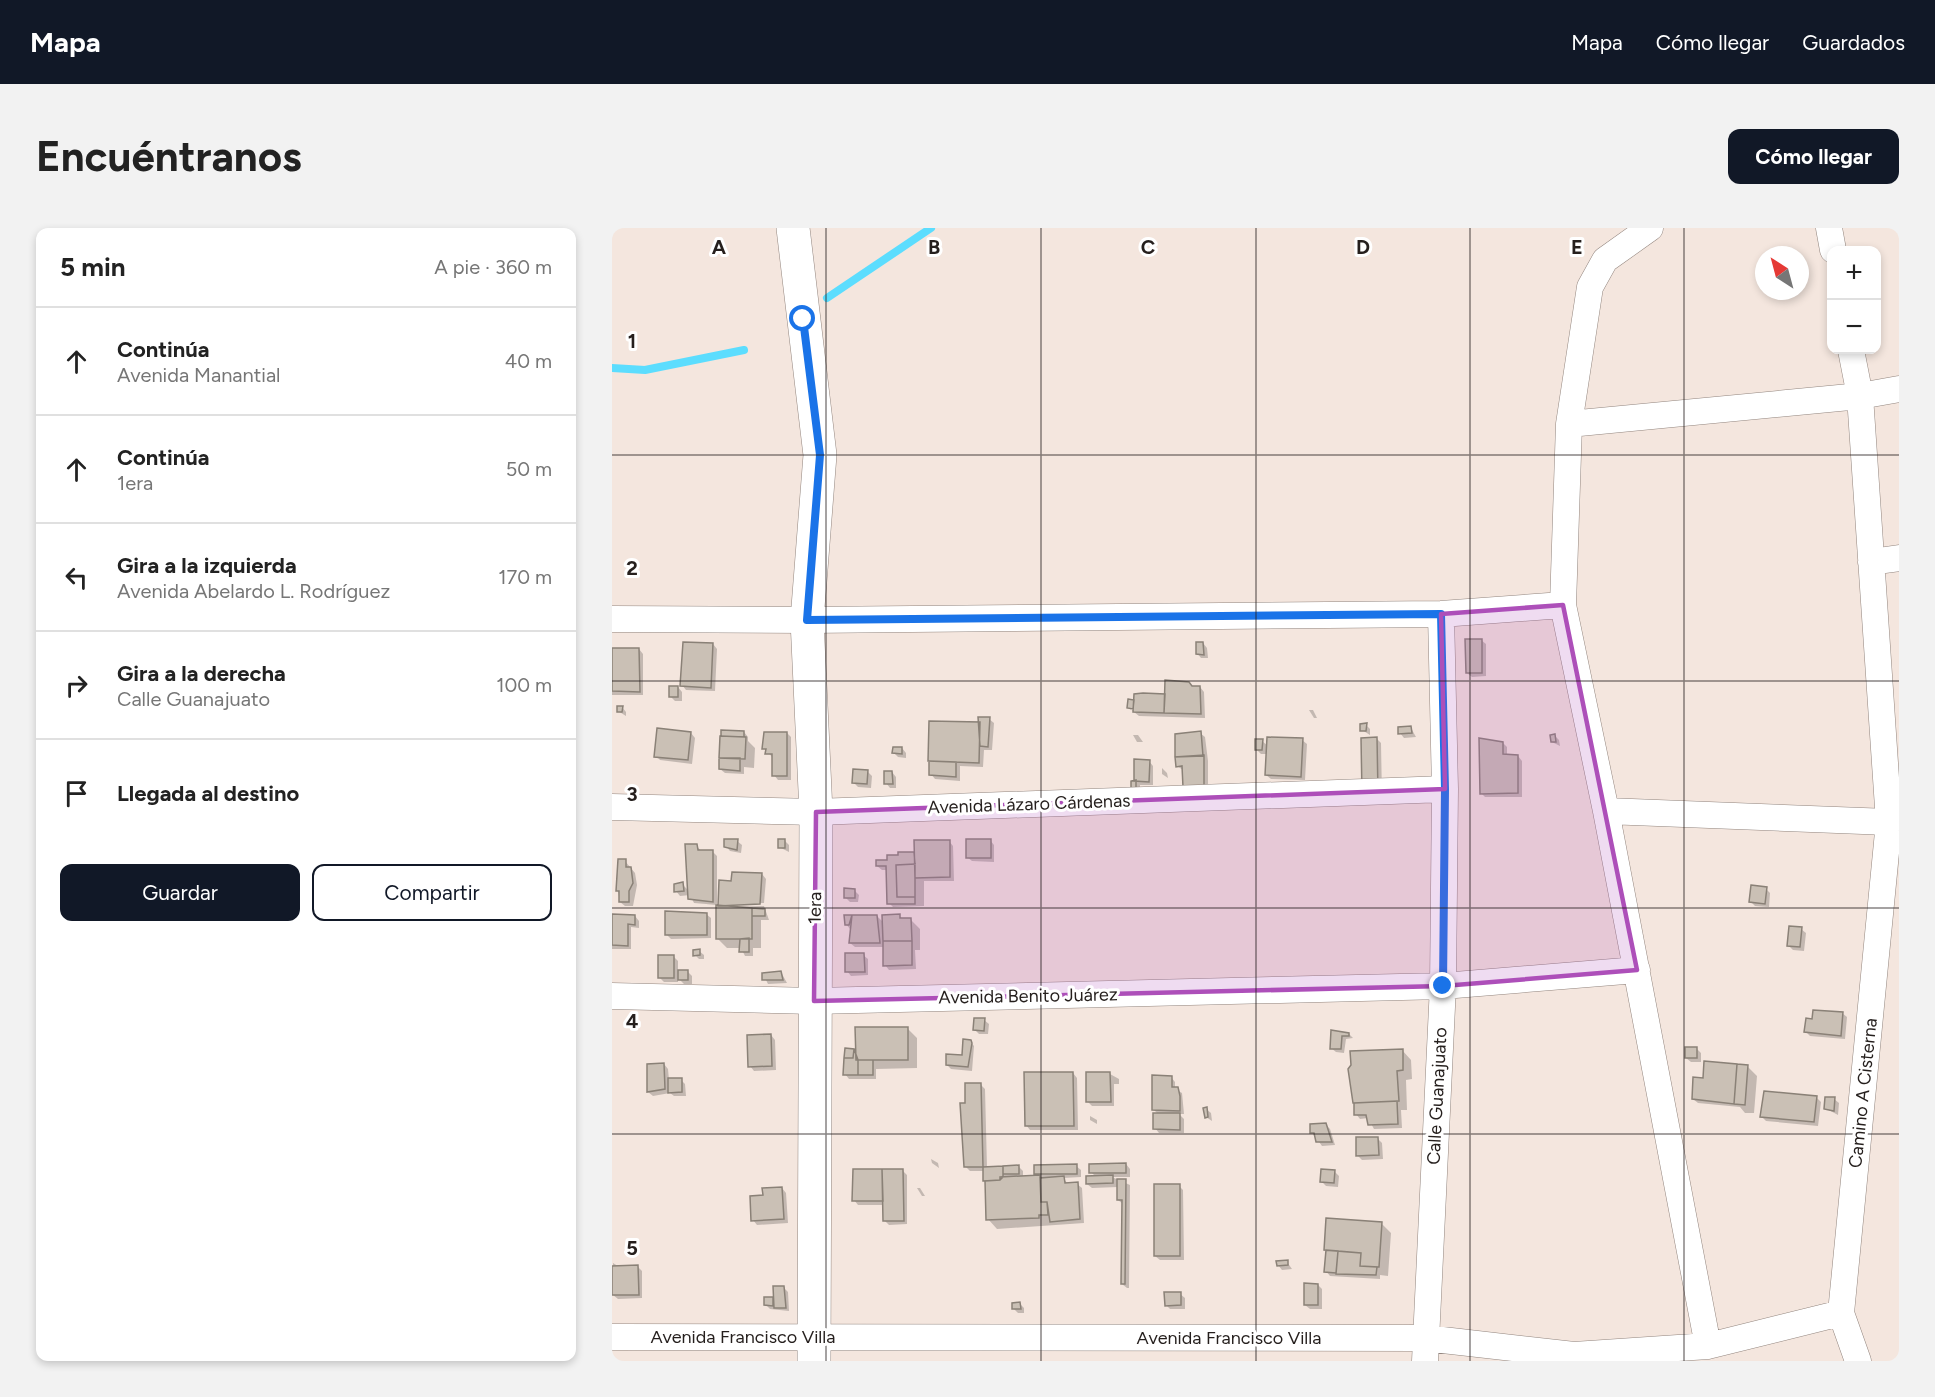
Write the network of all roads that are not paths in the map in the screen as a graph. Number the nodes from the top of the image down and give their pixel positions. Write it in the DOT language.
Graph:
graph roads {
  1 [pos="793,228"];
  2 [pos="1650,228"];
  3 [pos="1829,228"];
  4 [pos="1832,246"];
  5 [pos="1852,354"];
  6 [pos="1899,389"];
  7 [pos="1860,396"];
  8 [pos="1569,424"];
  9 [pos="1899,558"];
  10 [pos="1871,562"];
  11 [pos="1563,605"];
  12 [pos="1441,614"];
  13 [pos="612,619"];
  14 [pos="807,620"];
  15 [pos="1893,773"];
  16 [pos="1445,789"];
  17 [pos="612,807"];
  18 [pos="1606,811"];
  19 [pos="816,812"];
  20 [pos="1889,822"];
  21 [pos="1636,970"];
  22 [pos="1443,986"];
  23 [pos="612,996"];
  24 [pos="814,1001"];
  25 [pos="1841,1313"];
  26 [pos="612,1337"];
  27 [pos="1708,1346"];
  28 [pos="814,1349"];
  29 [pos="1425,1349"];
  30 [pos="1858,1361"];
  1 -- 14 [label="main road, 1era"];
  2 -- 8 [label="street"];
  3 -- 4 [label="street"];
  5 -- 7 [label="street, Camino A Cisterna"];
  6 -- 7 [label="street"];
  7 -- 8 [label="street"];
  7 -- 10 [label="street, Camino A Cisterna"];
  8 -- 11 [label="street"];
  9 -- 10 [label="street"];
  10 -- 15 [label="street, Camino A Cisterna"];
  11 -- 12 [label="street"];
  11 -- 18 [label="street"];
  12 -- 14 [label="street"];
  12 -- 16 [label="street, Calle Guanajuato"];
  13 -- 14 [label="street"];
  14 -- 19 [label="main road, 1era"];
  15 -- 20 [label="street, Camino A Cisterna"];
  16 -- 19 [label="street, Avenida Lázaro Cárdenas"];
  16 -- 22 [label="street, Calle Guanajuato"];
  17 -- 19 [label="street, Avenida Lázaro Cárdenas"];
  18 -- 20 [label="street"];
  18 -- 21 [label="street"];
  19 -- 24 [label="main road, 1era"];
  20 -- 25 [label="street, Camino A Cisterna"];
  21 -- 22 [label="street, Avenida Benito Juárez"];
  21 -- 27 [label="street"];
  22 -- 24 [label="street, Avenida Benito Juárez"];
  22 -- 29 [label="street, Calle Guanajuato"];
  23 -- 24 [label="street, Avenida Benito Juárez"];
  24 -- 28 [label="main road, 1era"];
  25 -- 27 [label="street, Avenida Francisco Villa"];
  25 -- 30 [label="street, Camino A Cisterna"];
  26 -- 28 [label="street, Avenida Francisco Villa"];
  27 -- 29 [label="street, Avenida Francisco Villa"];
  28 -- 29 [label="street, Avenida Francisco Villa"];
}
